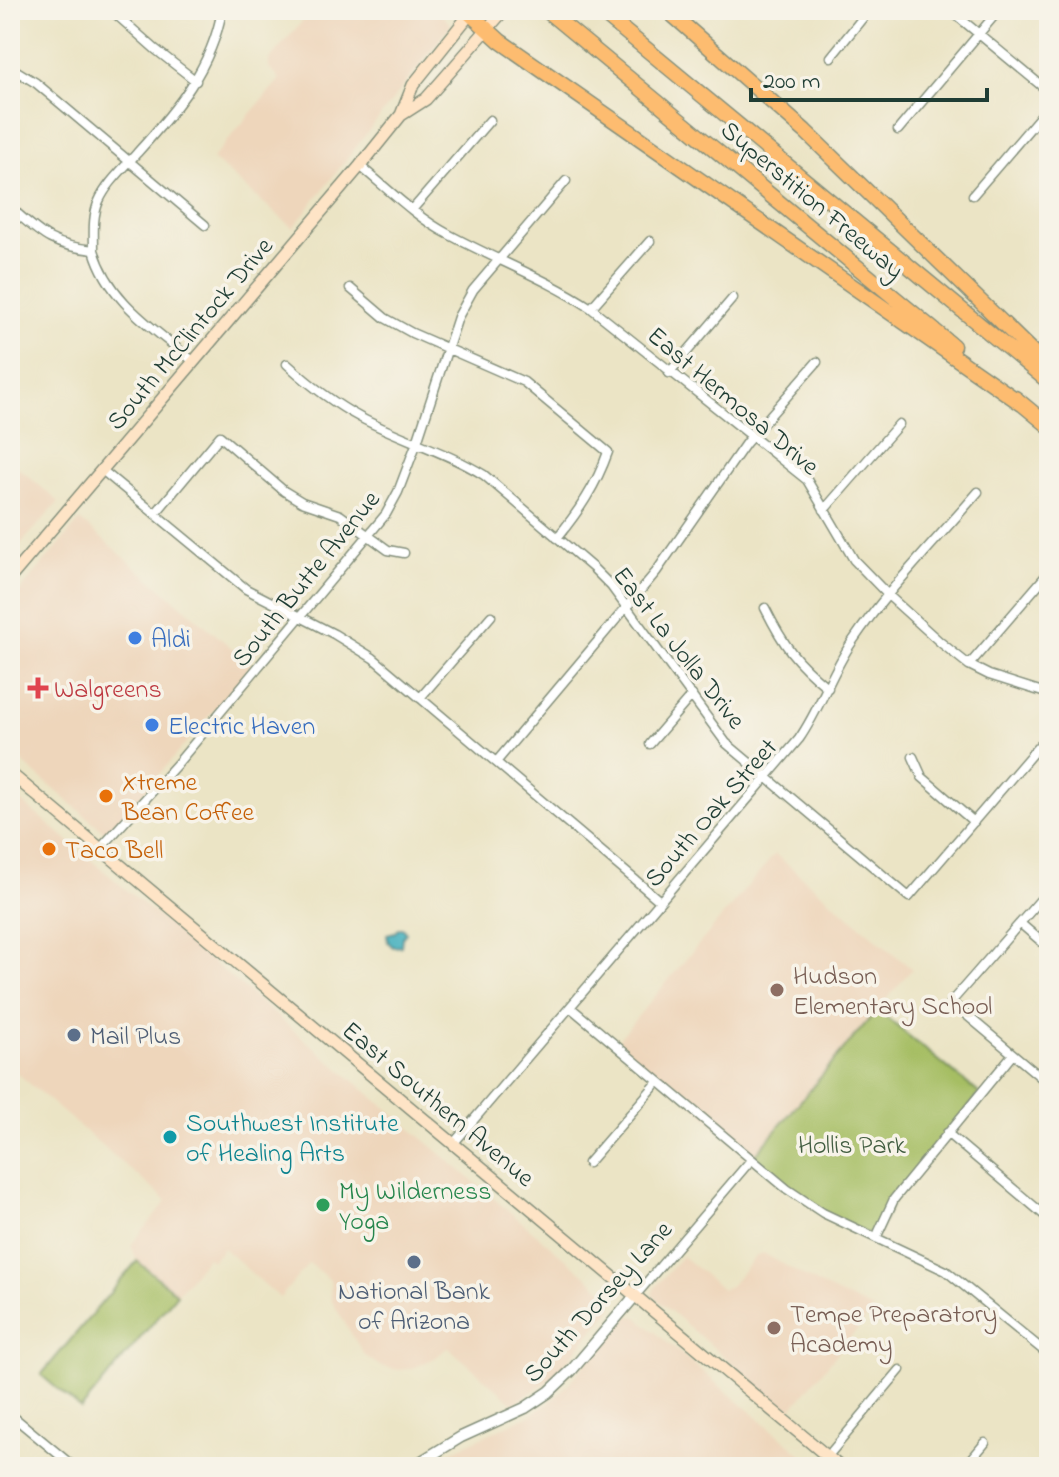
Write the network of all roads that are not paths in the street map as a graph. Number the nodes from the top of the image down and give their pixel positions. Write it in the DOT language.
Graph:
graph roads {
  1 [pos="111,10"];
  2 [pos="222,10"];
  3 [pos="504,10"];
  4 [pos="546,10"];
  5 [pos="601,10"];
  6 [pos="667,10"];
  7 [pos="869,10"];
  8 [pos="950,10"];
  9 [pos="999,10"];
  10 [pos="470,11"];
  11 [pos="487,30"];
  12 [pos="979,34"];
  13 [pos="831,57"];
  14 [pos="10,67"];
  15 [pos="196,81"];
  16 [pos="1049,92"];
  17 [pos="1049,106"];
  18 [pos="401,115"];
  19 [pos="490,120"];
  20 [pos="898,130"];
  21 [pos="129,162"];
  22 [pos="360,166"];
  23 [pos="566,181"];
  24 [pos="973,195"];
  25 [pos="10,207"];
  26 [pos="412,210"];
  27 [pos="205,225"];
  28 [pos="650,241"];
  29 [pos="94,250"];
  30 [pos="499,258"];
  31 [pos="350,288"];
  32 [pos="733,298"];
  33 [pos="591,308"];
  34 [pos="447,348"];
  35 [pos="194,362"];
  36 [pos="817,362"];
  37 [pos="287,364"];
  38 [pos="1049,368"];
  39 [pos="669,373"];
  40 [pos="1049,382"];
  41 [pos="1022,404"];
  42 [pos="899,424"];
  43 [pos="1049,426"];
  44 [pos="752,435"];
  45 [pos="417,442"];
  46 [pos="102,470"];
  47 [pos="978,492"];
  48 [pos="824,510"];
  49 [pos="155,514"];
  50 [pos="370,535"];
  51 [pos="557,538"];
  52 [pos="404,553"];
  53 [pos="1049,572"];
  54 [pos="10,578"];
  55 [pos="889,596"];
  56 [pos="628,607"];
  57 [pos="765,608"];
  58 [pos="491,616"];
  59 [pos="300,619"];
  60 [pos="969,665"];
  61 [pos="828,688"];
  62 [pos="1049,694"];
  63 [pos="692,695"];
  64 [pos="420,698"];
  65 [pos="1049,734"];
  66 [pos="650,744"];
  67 [pos="913,757"];
  68 [pos="497,761"];
  69 [pos="10,773"];
  70 [pos="766,778"];
  71 [pos="974,822"];
  72 [pos="100,849"];
  73 [pos="1049,890"];
  74 [pos="660,901"];
  75 [pos="1021,924"];
  76 [pos="1049,948"];
  77 [pos="570,1007"];
  78 [pos="1013,1054"];
  79 [pos="658,1082"];
  80 [pos="1049,1084"];
  81 [pos="947,1133"];
  82 [pos="453,1144"];
  83 [pos="751,1160"];
  84 [pos="588,1163"];
  85 [pos="1049,1219"];
  86 [pos="876,1238"];
  87 [pos="635,1296"];
  88 [pos="1049,1355"];
  89 [pos="900,1370"];
  90 [pos="10,1414"];
  91 [pos="985,1443"];
  92 [pos="827,1457"];
  93 [pos="74,1467"];
  94 [pos="412,1467"];
  95 [pos="840,1467"];
  96 [pos="965,1467"];
  1 -- 15 [label="street"];
  2 -- 15 [label="street"];
  3 -- 11 [label="main road, South McClintock Drive"];
  4 -- 41 [label="highway, Superstition Freeway"];
  5 -- 40 [label="highway, Superstition Freeway"];
  6 -- 38 [label="highway"];
  7 -- 13 [label="street"];
  8 -- 12 [label="street"];
  9 -- 12 [label="street"];
  10 -- 11 [label="highway"];
  10 -- 18 [label="main road, South McClintock Drive"];
  11 -- 18 [label="main road, South McClintock Drive"];
  11 -- 41 [label="highway"];
  12 -- 16 [label="street"];
  12 -- 20 [label="street"];
  14 -- 21 [label="street"];
  15 -- 21 [label="street"];
  17 -- 24 [label="street"];
  18 -- 22 [label="main road, South McClintock Drive"];
  19 -- 26 [label="street"];
  21 -- 27 [label="street"];
  21 -- 29 [label="street"];
  22 -- 26 [label="street, East Hermosa Drive"];
  22 -- 35 [label="main road, South McClintock Drive"];
  23 -- 30 [label="street, South Butte Avenue"];
  25 -- 29 [label="street"];
  26 -- 30 [label="street, East Hermosa Drive"];
  28 -- 33 [label="street"];
  29 -- 35 [label="street"];
  30 -- 33 [label="street, East Hermosa Drive"];
  30 -- 34 [label="street, South Butte Avenue"];
  31 -- 34 [label="street"];
  32 -- 39 [label="street"];
  33 -- 39 [label="street, East Hermosa Drive"];
  34 -- 45 [label="street, South Butte Avenue"];
  34 -- 51 [label="street"];
  35 -- 46 [label="main road, South McClintock Drive"];
  36 -- 44 [label="street"];
  37 -- 45 [label="street, East La Jolla Drive"];
  39 -- 44 [label="street, East Hermosa Drive"];
  41 -- 43 [label="highway, Superstition Freeway"];
  42 -- 48 [label="street"];
  44 -- 48 [label="street, East Hermosa Drive"];
  44 -- 56 [label="street"];
  45 -- 50 [label="street, South Butte Avenue"];
  45 -- 51 [label="street, East La Jolla Drive"];
  46 -- 49 [label="street"];
  46 -- 54 [label="main road, South McClintock Drive"];
  47 -- 55 [label="street, South Oak Street"];
  48 -- 55 [label="street, East Hermosa Drive"];
  49 -- 50 [label="street"];
  49 -- 59 [label="street"];
  50 -- 52 [label="street"];
  50 -- 59 [label="street, South Butte Avenue"];
  51 -- 56 [label="street, East La Jolla Drive"];
  53 -- 60 [label="street"];
  55 -- 60 [label="street, East Hermosa Drive"];
  55 -- 61 [label="street, South Oak Street"];
  56 -- 63 [label="street, East La Jolla Drive"];
  56 -- 68 [label="street"];
  57 -- 61 [label="street"];
  58 -- 64 [label="street"];
  59 -- 64 [label="street"];
  59 -- 72 [label="street, South Butte Avenue"];
  60 -- 62 [label="street, East Hermosa Drive"];
  61 -- 70 [label="street, South Oak Street"];
  63 -- 66 [label="street"];
  63 -- 70 [label="street, East La Jolla Drive"];
  64 -- 68 [label="street"];
  65 -- 71 [label="street"];
  67 -- 71 [label="street"];
  68 -- 74 [label="street"];
  69 -- 72 [label="main road, East Southern Avenue"];
  70 -- 71 [label="street, East La Jolla Drive"];
  70 -- 74 [label="street, South Oak Street"];
  72 -- 82 [label="main road, East Southern Avenue"];
  73 -- 75 [label="street"];
  74 -- 77 [label="street, South Oak Street"];
  75 -- 76 [label="street"];
  75 -- 78 [label="street"];
  77 -- 79 [label="street"];
  77 -- 82 [label="street, South Oak Street"];
  78 -- 80 [label="street"];
  78 -- 81 [label="street"];
  79 -- 83 [label="street"];
  79 -- 84 [label="street"];
  81 -- 85 [label="street"];
  81 -- 86 [label="street"];
  82 -- 87 [label="main road, East Southern Avenue"];
  83 -- 86 [label="street"];
  83 -- 87 [label="street, South Dorsey Lane"];
  86 -- 88 [label="street"];
  87 -- 92 [label="main road, East Southern Avenue"];
  87 -- 94 [label="street, South Dorsey Lane"];
  89 -- 92 [label="street"];
  90 -- 93 [label="street"];
  91 -- 96 [label="street"];
  92 -- 95 [label="main road, East Southern Avenue"];
}
